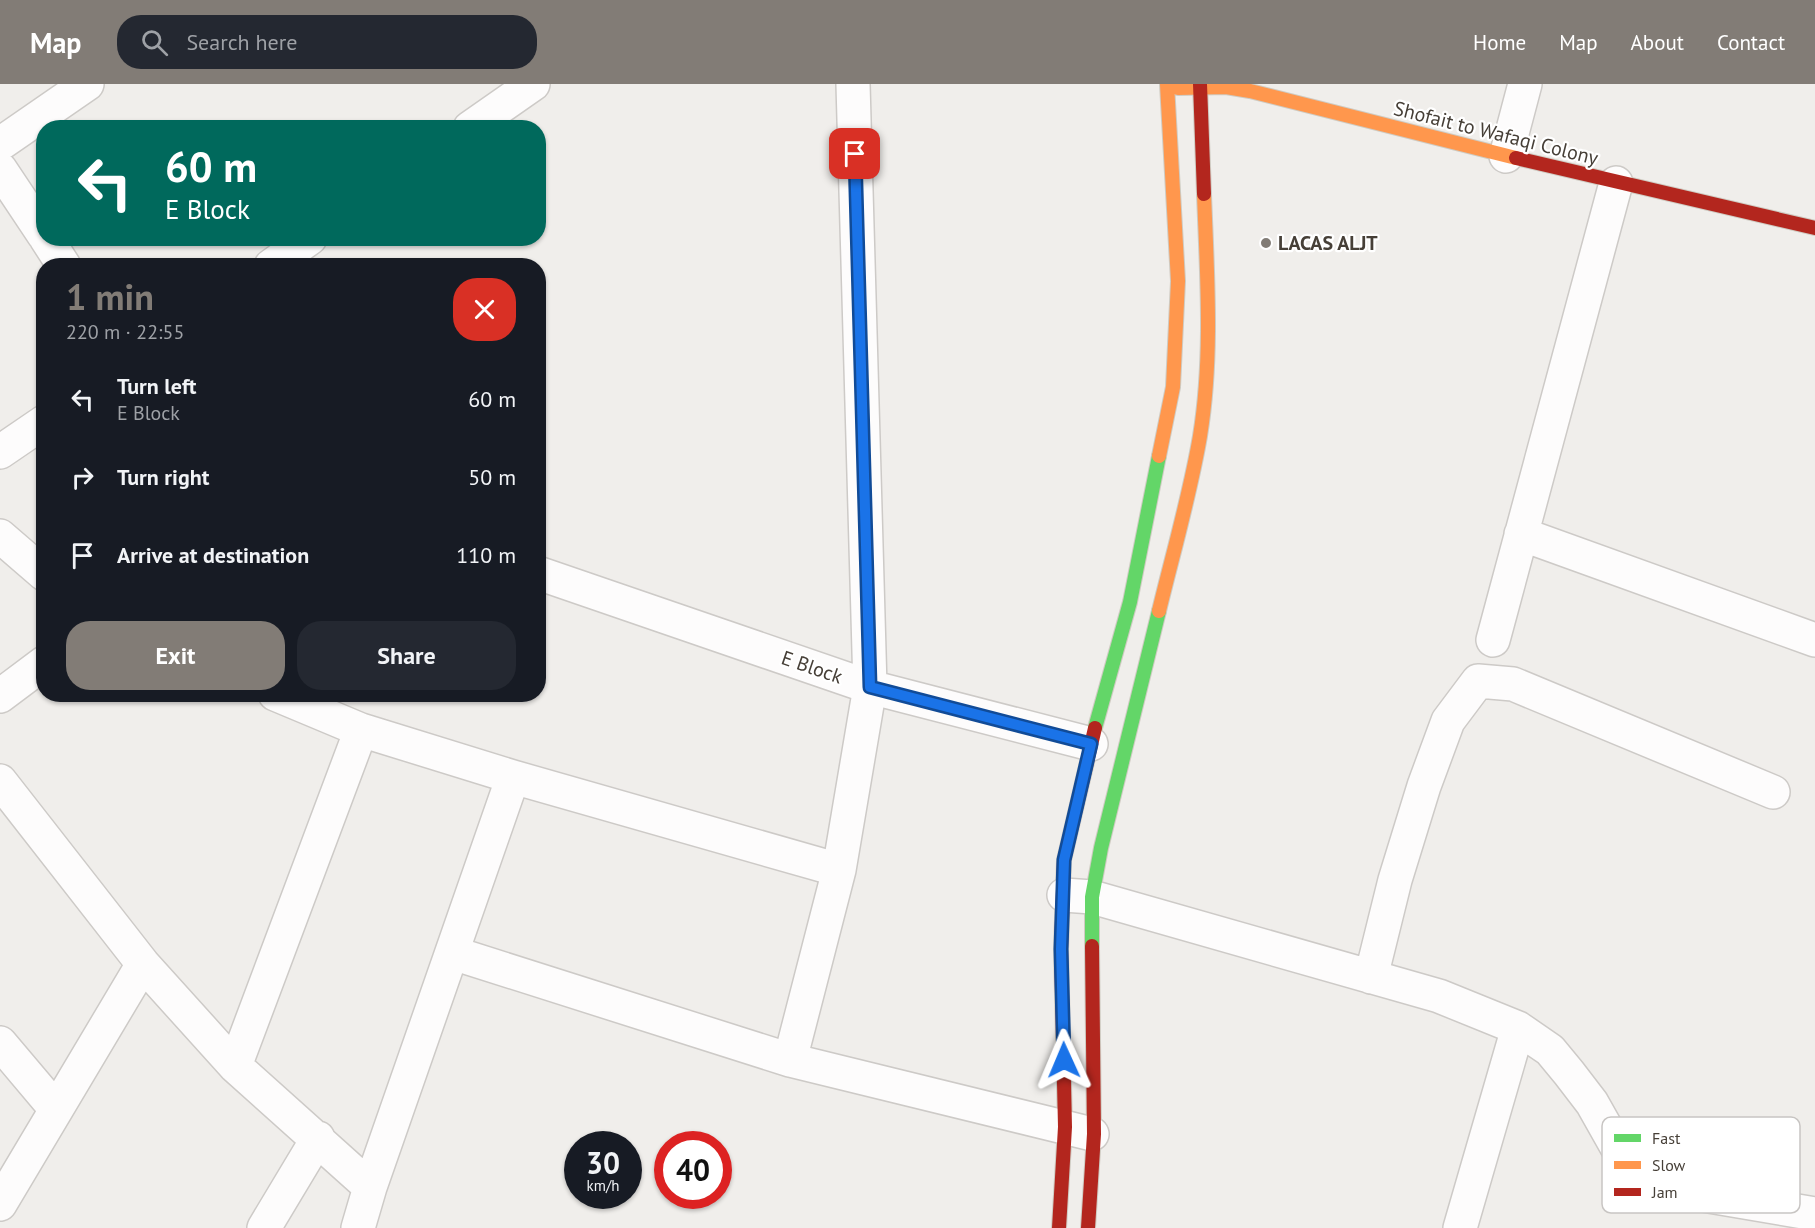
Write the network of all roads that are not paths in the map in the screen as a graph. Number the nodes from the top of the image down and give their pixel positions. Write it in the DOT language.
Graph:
graph roads {
  1 [pos="87,84"];
  2 [pos="533,84"];
  3 [pos="853,84"];
  4 [pos="1525,84"];
  5 [pos="1200,85"];
  6 [pos="1167,86"];
  7 [pos="481,120"];
  8 [pos="0,144"];
  9 [pos="1506,156"];
  10 [pos="0,169"];
  11 [pos="1616,183"];
  12 [pos="36,223"];
  13 [pos="1815,228"];
  14 [pos="299,246"];
  15 [pos="282,258"];
  16 [pos="36,427"];
  17 [pos="0,452"];
  18 [pos="1521,534"];
  19 [pos="0,536"];
  20 [pos="36,567"];
  21 [pos="546,576"];
  22 [pos="1493,640"];
  23 [pos="1815,640"];
  24 [pos="36,669"];
  25 [pos="870,687"];
  26 [pos="0,696"];
  27 [pos="294,702"];
  28 [pos="361,730"];
  29 [pos="1091,744"];
  30 [pos="513,777"];
  31 [pos="0,781"];
  32 [pos="1773,792"];
  33 [pos="839,870"];
  34 [pos="1077,896"];
  35 [pos="453,953"];
  36 [pos="143,964"];
  37 [pos="1371,977"];
  38 [pos="1518,1028"];
  39 [pos="0,1042"];
  40 [pos="790,1060"];
  41 [pos="236,1066"];
  42 [pos="55,1108"];
  43 [pos="1602,1121"];
  44 [pos="1079,1131"];
  45 [pos="318,1138"];
  46 [pos="370,1187"];
  47 [pos="0,1204"];
  48 [pos="1800,1211"];
  49 [pos="1815,1214"];
  50 [pos="264,1228"];
  51 [pos="358,1228"];
  52 [pos="1059,1228"];
  53 [pos="1088,1228"];
  54 [pos="1460,1228"];
  1 -- 8 [label="street"];
  2 -- 7 [label="street"];
  3 -- 25 [label="street"];
  4 -- 9 [label="street"];
  5 -- 6 [label="street, Shofait to Wafaqi Colony"];
  5 -- 9 [label="street, Shofait to Wafaqi Colony"];
  5 -- 34 [label="street"];
  6 -- 29 [label="street"];
  9 -- 11 [label="street, Shofait to Wafaqi Colony"];
  10 -- 12 [label="street"];
  11 -- 13 [label="street, Shofait to Wafaqi Colony"];
  11 -- 18 [label="street"];
  14 -- 15 [label="street"];
  16 -- 17 [label="street"];
  18 -- 22 [label="street"];
  18 -- 23 [label="street"];
  19 -- 20 [label="street"];
  21 -- 25 [label="street, E Block"];
  24 -- 26 [label="street"];
  25 -- 29 [label="street, E Block"];
  25 -- 33 [label="street"];
  27 -- 28 [label="street"];
  28 -- 30 [label="street"];
  28 -- 41 [label="street"];
  29 -- 34 [label="street"];
  30 -- 33 [label="street"];
  30 -- 35 [label="street"];
  31 -- 36 [label="street"];
  32 -- 37 [label="street"];
  33 -- 40 [label="street"];
  34 -- 37 [label="street"];
  34 -- 44 [label="street"];
  34 -- 44 [label="street"];
  35 -- 40 [label="street"];
  35 -- 46 [label="street"];
  36 -- 41 [label="street"];
  36 -- 42 [label="street"];
  37 -- 38 [label="street"];
  38 -- 43 [label="street"];
  38 -- 54 [label="street"];
  39 -- 42 [label="street"];
  40 -- 44 [label="street"];
  41 -- 45 [label="street"];
  42 -- 47 [label="street"];
  44 -- 52 [label="street"];
  44 -- 53 [label="street"];
  45 -- 46 [label="street"];
  45 -- 50 [label="street"];
  46 -- 51 [label="street"];
  48 -- 49 [label="street"];
}
